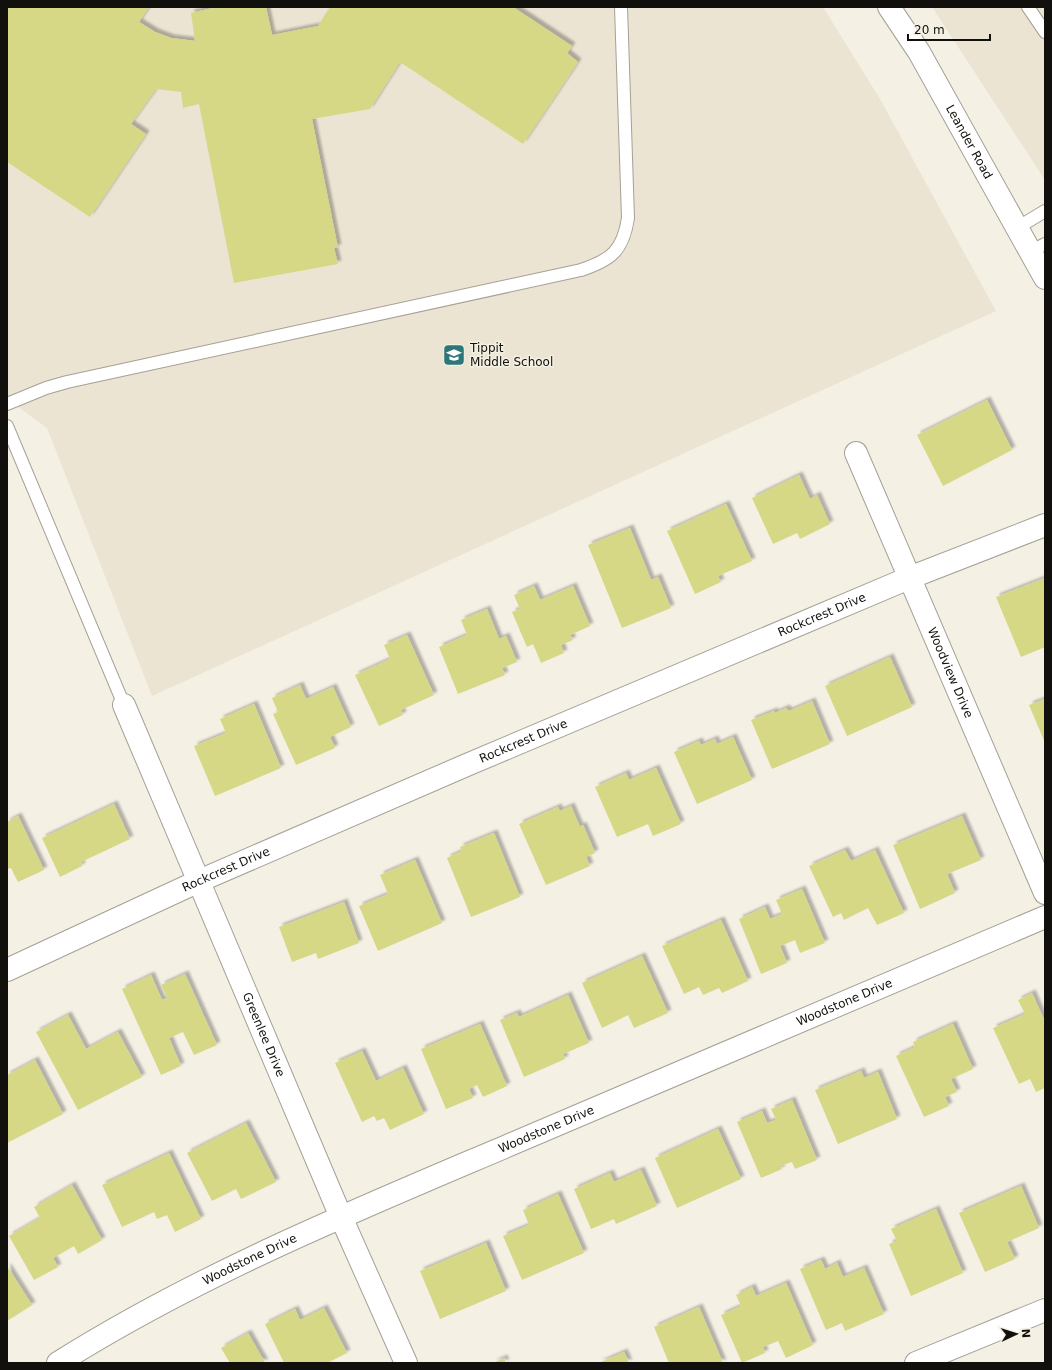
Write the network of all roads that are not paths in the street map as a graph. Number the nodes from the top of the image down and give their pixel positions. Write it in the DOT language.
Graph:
graph roads {
  1 [pos="621,7"];
  2 [pos="1028,7"];
  3 [pos="895,9"];
  4 [pos="1045,32"];
  5 [pos="1045,211"];
  6 [pos="1017,228"];
  7 [pos="1038,248"];
  8 [pos="1045,278"];
  9 [pos="7,404"];
  10 [pos="7,426"];
  11 [pos="12,449"];
  12 [pos="856,453"];
  13 [pos="1045,525"];
  14 [pos="909,578"];
  15 [pos="124,705"];
  16 [pos="199,881"];
  17 [pos="1045,893"];
  18 [pos="1045,917"];
  19 [pos="7,970"];
  20 [pos="341,1217"];
  21 [pos="1045,1310"];
  22 [pos="58,1363"];
  23 [pos="406,1363"];
  24 [pos="916,1363"];
  1 -- 9 [label="lane"];
  2 -- 4 [label="lane"];
  3 -- 6 [label="street, Leander Road"];
  5 -- 6 [label="lane"];
  6 -- 7 [label="street, Leander Road"];
  7 -- 8 [label="street, Leander Road"];
  10 -- 11 [label="lane"];
  11 -- 15 [label="lane"];
  12 -- 14 [label="street, Woodview Drive"];
  13 -- 14 [label="street, Rockcrest Drive"];
  14 -- 16 [label="street, Rockcrest Drive"];
  14 -- 17 [label="street, Woodview Drive"];
  15 -- 16 [label="street, Greenlee Drive"];
  16 -- 19 [label="street, Rockcrest Drive"];
  16 -- 20 [label="street, Greenlee Drive"];
  18 -- 20 [label="street, Woodstone Drive"];
  20 -- 22 [label="street, Woodstone Drive"];
  20 -- 23 [label="street, Greenlee Drive"];
  21 -- 24 [label="street"];
}
